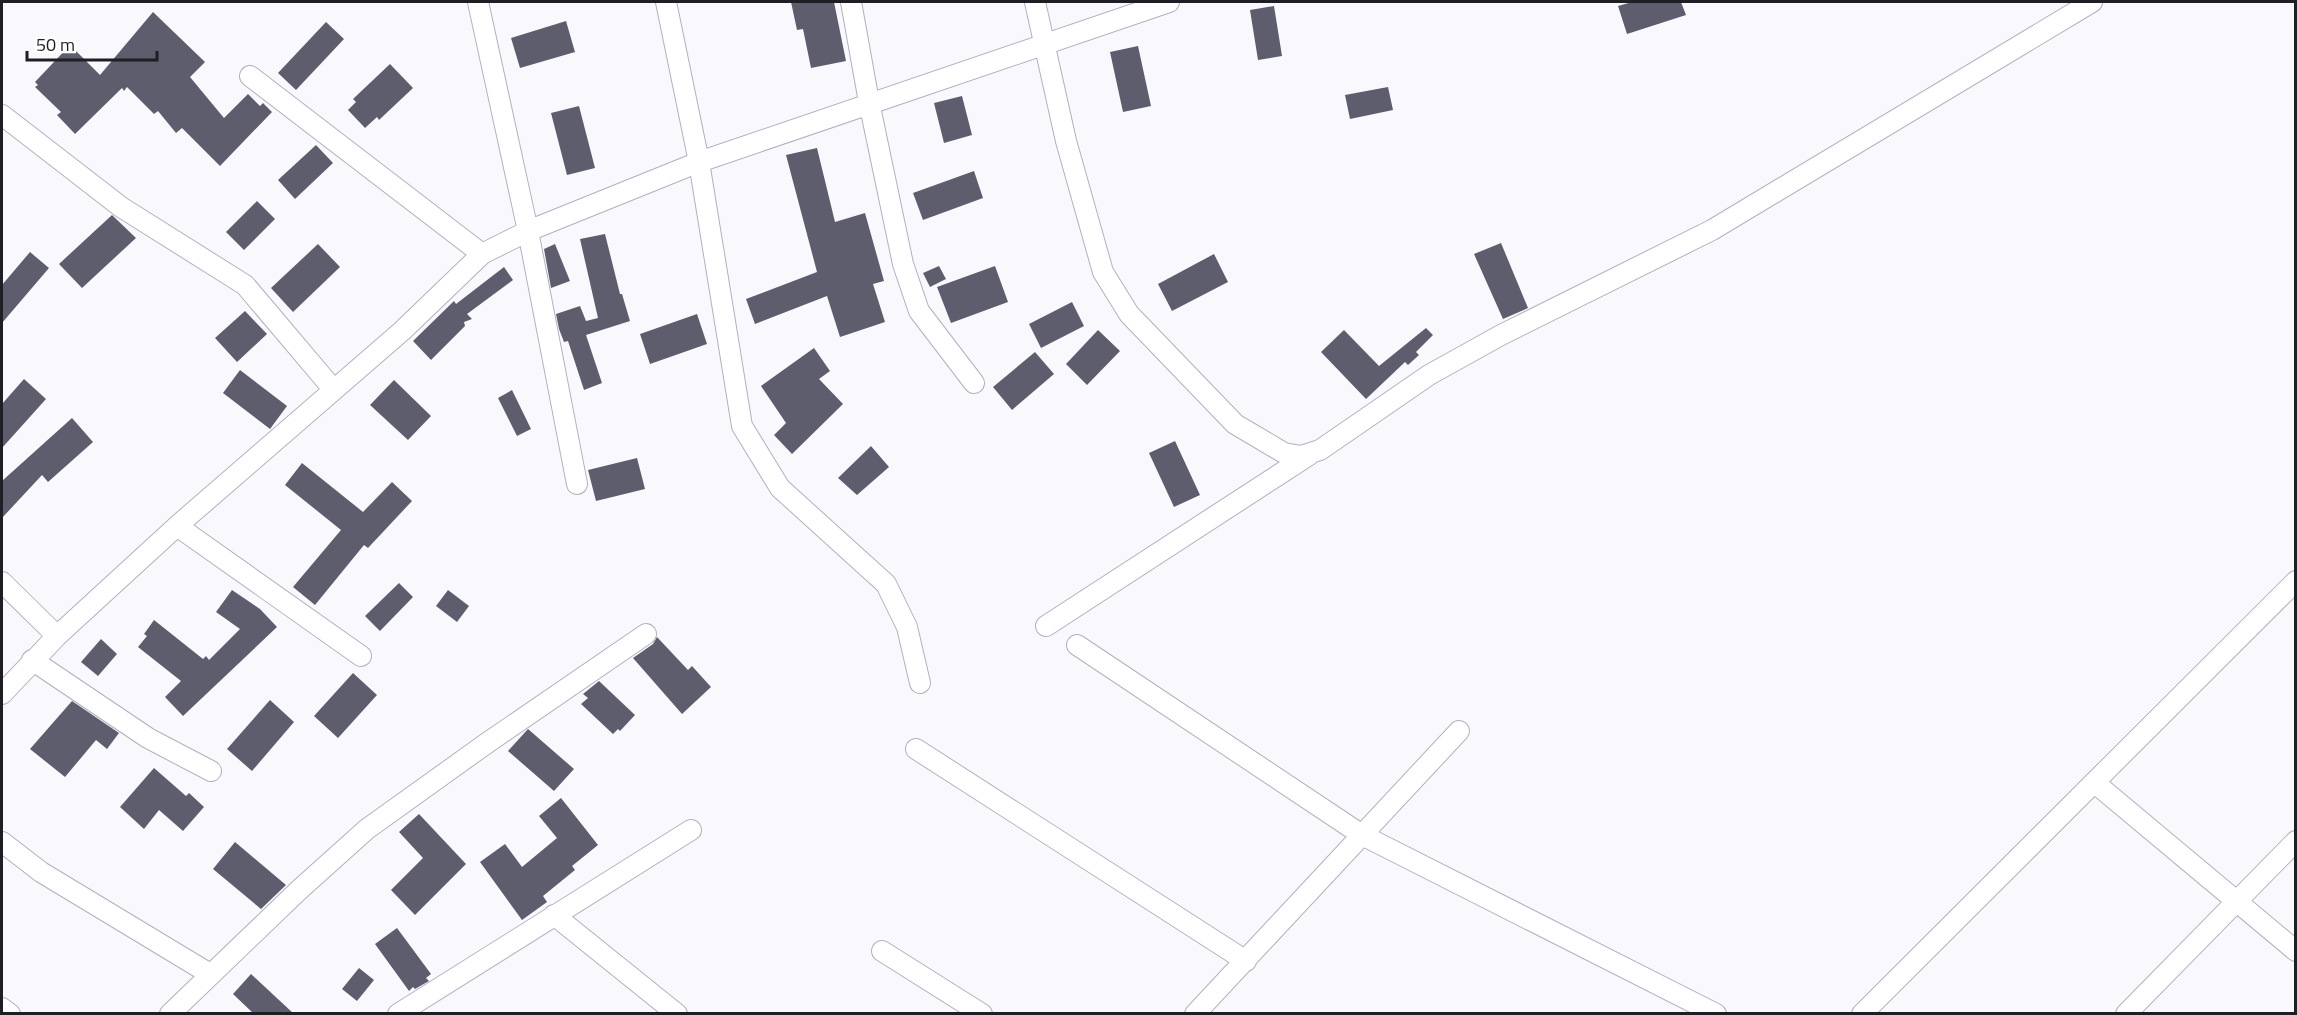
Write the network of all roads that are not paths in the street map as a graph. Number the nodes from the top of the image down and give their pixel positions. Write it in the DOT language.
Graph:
graph roads {
  1 [pos="478,2"];
  2 [pos="666,2"];
  3 [pos="851,2"];
  4 [pos="1035,2"];
  5 [pos="1170,2"];
  6 [pos="2092,2"];
  7 [pos="1043,44"];
  8 [pos="250,76"];
  9 [pos="869,102"];
  10 [pos="2,115"];
  11 [pos="699,162"];
  12 [pos="528,231"];
  13 [pos="482,254"];
  14 [pos="974,383"];
  15 [pos="333,389"];
  16 [pos="1312,454"];
  17 [pos="577,484"];
  18 [pos="177,526"];
  19 [pos="2295,581"];
  20 [pos="2,582"];
  21 [pos="1046,626"];
  22 [pos="646,634"];
  23 [pos="57,636"];
  24 [pos="1077,645"];
  25 [pos="361,656"];
  26 [pos="32,660"];
  27 [pos="920,683"];
  28 [pos="2,694"];
  29 [pos="1458,731"];
  30 [pos="916,749"];
  31 [pos="211,771"];
  32 [pos="2096,783"];
  33 [pos="691,830"];
  34 [pos="1362,835"];
  35 [pos="2295,841"];
  36 [pos="2,842"];
  37 [pos="2238,901"];
  38 [pos="554,915"];
  39 [pos="882,951"];
  40 [pos="2295,951"];
  41 [pos="1246,961"];
  42 [pos="210,975"];
  43 [pos="2,1008"];
  44 [pos="10,1014"];
  45 [pos="170,1014"];
  46 [pos="398,1014"];
  47 [pos="676,1014"];
  48 [pos="982,1014"];
  49 [pos="1195,1014"];
  50 [pos="1716,1014"];
  51 [pos="1862,1014"];
  52 [pos="2126,1014"];
  1 -- 12 [label="street"];
  2 -- 11 [label="street"];
  3 -- 9 [label="street"];
  4 -- 7 [label="street"];
  5 -- 7 [label="street"];
  6 -- 16 [label="street"];
  7 -- 9 [label="street"];
  7 -- 16 [label="street"];
  8 -- 13 [label="street"];
  9 -- 11 [label="street"];
  9 -- 14 [label="street"];
  10 -- 15 [label="street"];
  11 -- 12 [label="street"];
  11 -- 27 [label="street"];
  12 -- 13 [label="street"];
  12 -- 17 [label="street"];
  13 -- 15 [label="street"];
  15 -- 18 [label="street"];
  16 -- 21 [label="street"];
  18 -- 23 [label="street"];
  18 -- 25 [label="street"];
  19 -- 32 [label="street"];
  20 -- 23 [label="street"];
  22 -- 42 [label="street"];
  23 -- 26 [label="street"];
  24 -- 34 [label="street"];
  26 -- 28 [label="street"];
  26 -- 31 [label="street"];
  29 -- 34 [label="street"];
  30 -- 41 [label="street"];
  32 -- 37 [label="street"];
  32 -- 51 [label="street"];
  33 -- 38 [label="street"];
  34 -- 41 [label="street"];
  34 -- 50 [label="street"];
  35 -- 37 [label="street"];
  36 -- 42 [label="street"];
  37 -- 40 [label="street"];
  37 -- 52 [label="street"];
  38 -- 46 [label="street"];
  38 -- 47 [label="street"];
  39 -- 48 [label="street"];
  41 -- 49 [label="street"];
  42 -- 45 [label="street"];
  43 -- 44 [label="street"];
}
